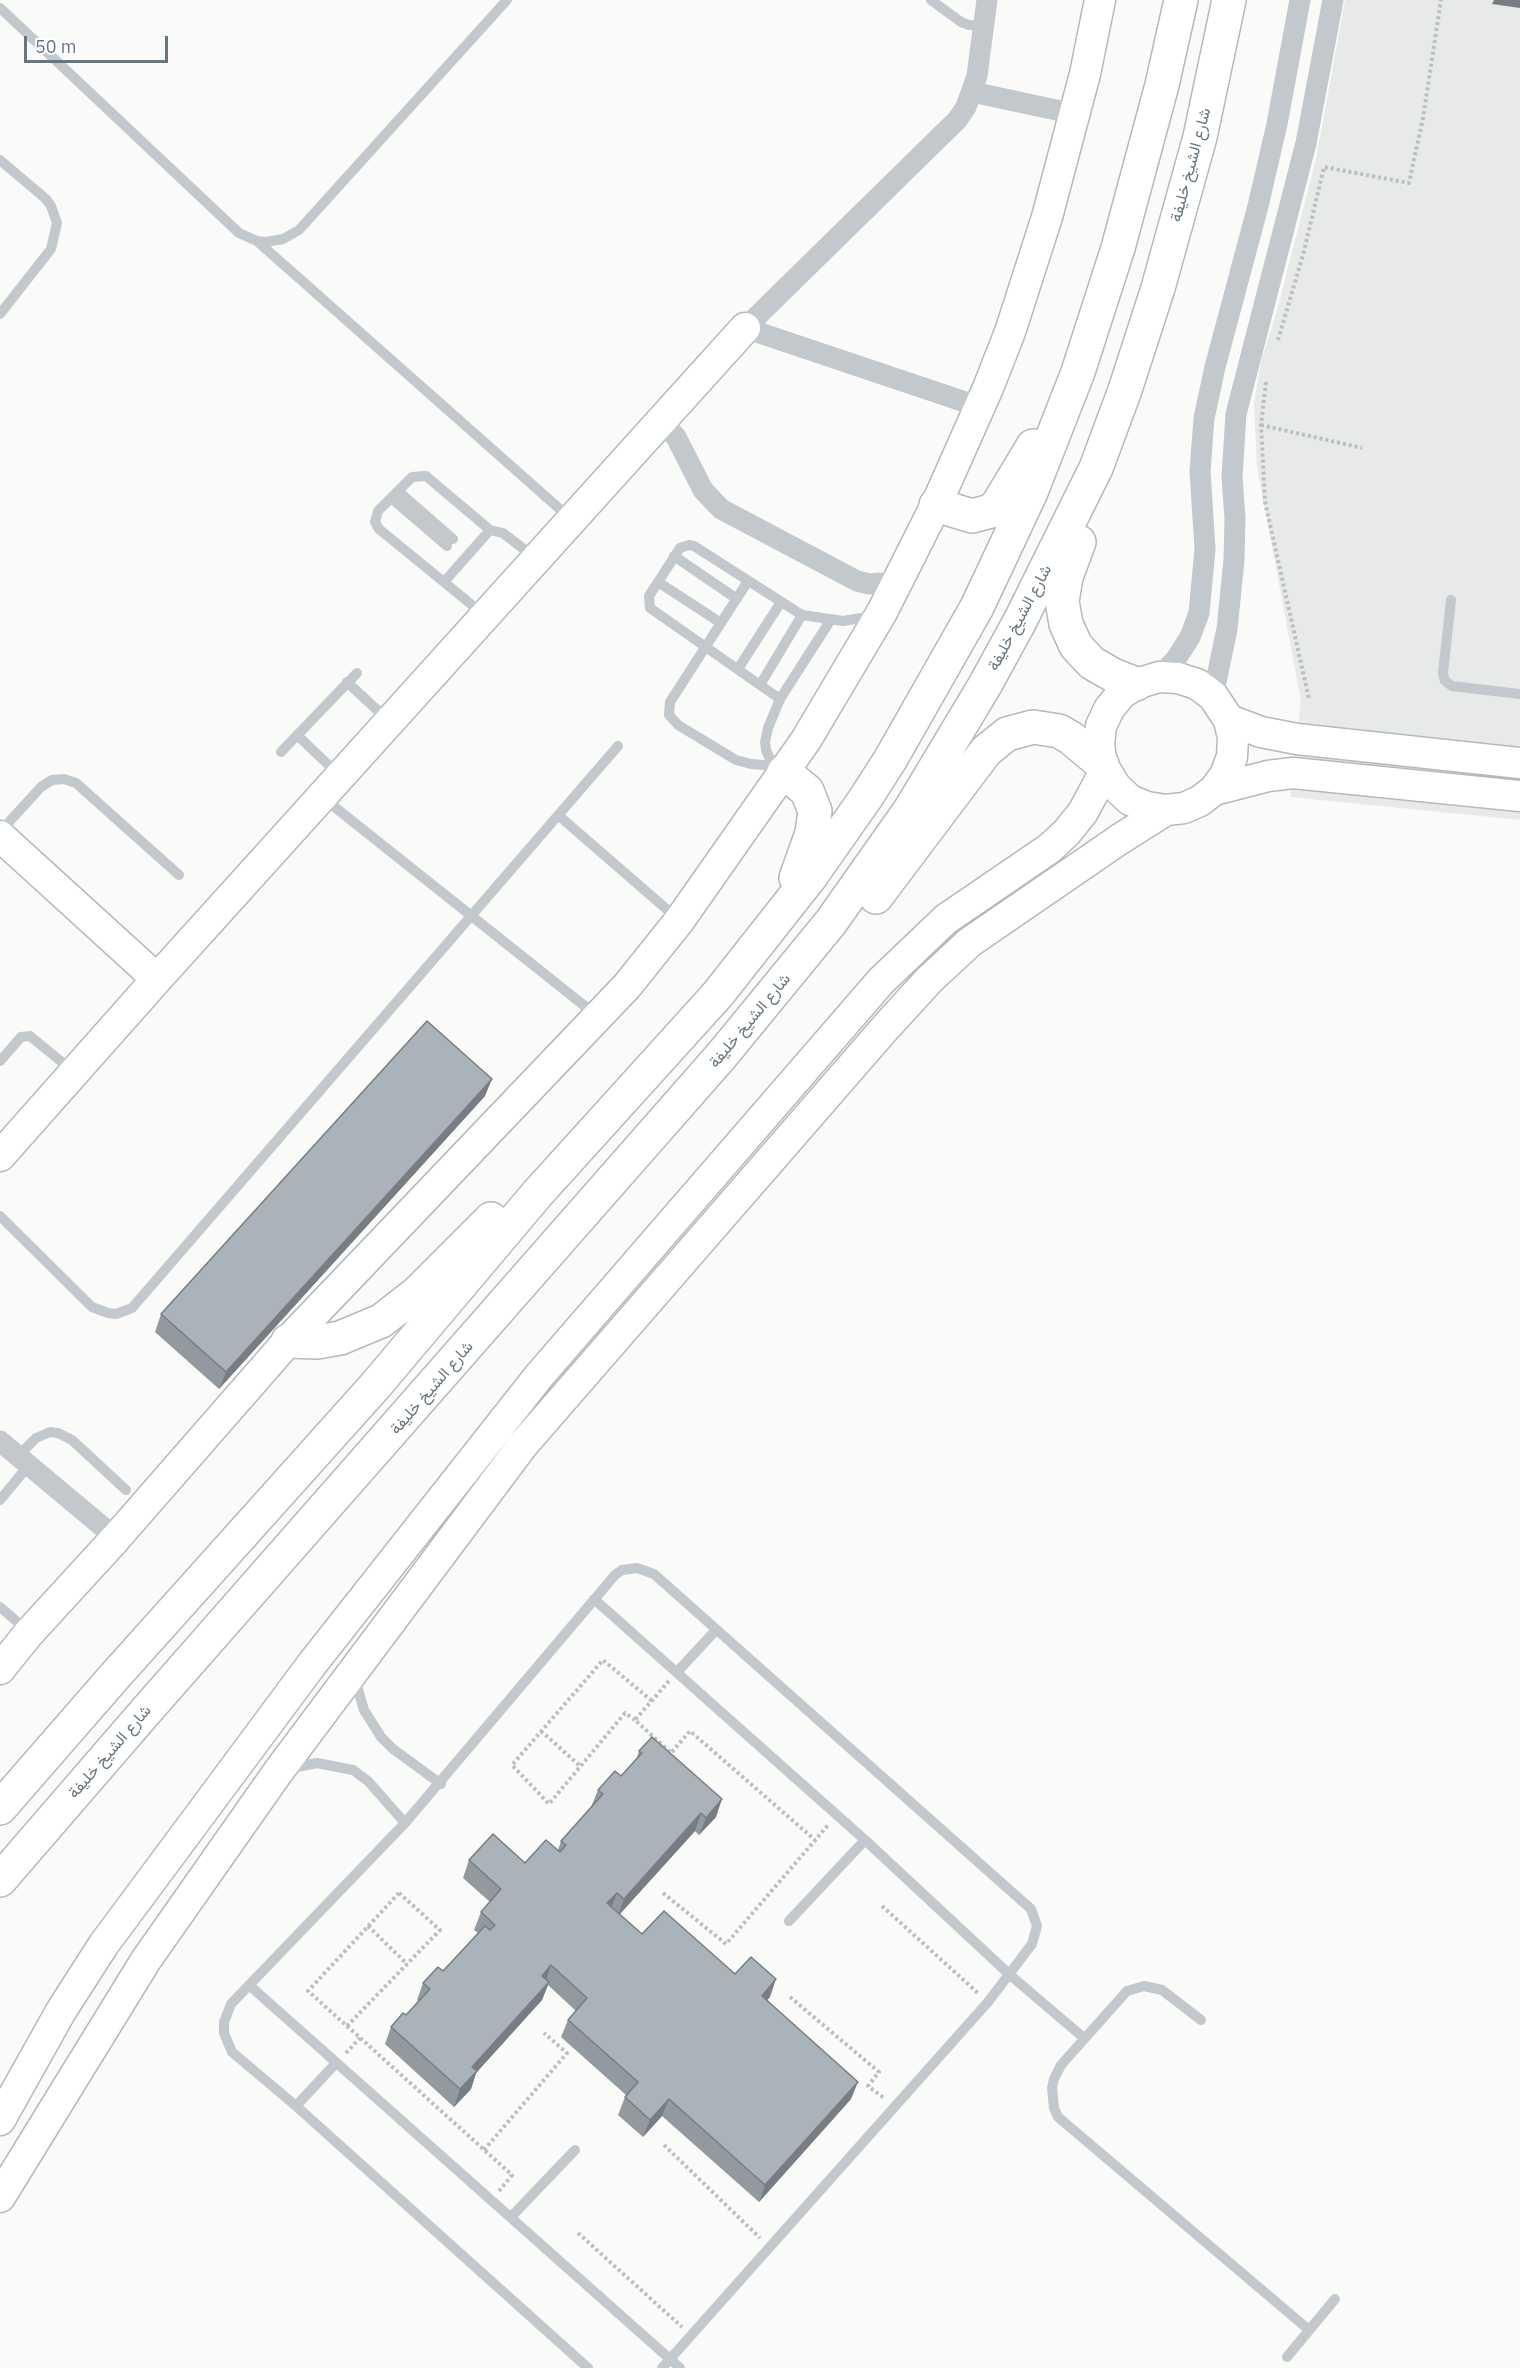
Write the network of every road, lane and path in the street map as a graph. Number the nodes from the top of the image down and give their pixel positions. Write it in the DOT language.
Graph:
graph roads {
  1 [pos="507,0"];
  2 [pos="987,0"];
  3 [pos="1100,0"];
  4 [pos="1161,0"];
  5 [pos="1181,0"];
  6 [pos="1229,0"];
  7 [pos="1300,0"];
  8 [pos="1333,0"];
  9 [pos="1441,0"];
  10 [pos="934,1"];
  11 [pos="0,8"];
  12 [pos="984,26"];
  13 [pos="1162,85"];
  14 [pos="972,92"];
  15 [pos="1075,114"];
  16 [pos="0,160"];
  17 [pos="257,241"];
  18 [pos="0,314"];
  19 [pos="745,327"];
  20 [pos="1276,346"];
  21 [pos="1268,374"];
  22 [pos="980,407"];
  23 [pos="660,420"];
  24 [pos="1056,424"];
  25 [pos="1261,425"];
  26 [pos="1362,448"];
  27 [pos="1096,468"];
  28 [pos="394,495"];
  29 [pos="936,505"];
  30 [pos="572,520"];
  31 [pos="490,530"];
  32 [pos="450,542"];
  33 [pos="674,556"];
  34 [pos="537,559"];
  35 [pos="748,581"];
  36 [pos="444,582"];
  37 [pos="658,582"];
  38 [pos="897,582"];
  39 [pos="737,599"];
  40 [pos="1450,600"];
  41 [pos="781,602"];
  42 [pos="882,612"];
  43 [pos="802,615"];
  44 [pos="485,616"];
  45 [pos="830,621"];
  46 [pos="721,623"];
  47 [pos="705,647"];
  48 [pos="738,669"];
  49 [pos="357,673"];
  50 [pos="1148,680"];
  51 [pos="347,682"];
  52 [pos="760,685"];
  53 [pos="1520,694"];
  54 [pos="780,699"];
  55 [pos="1309,699"];
  56 [pos="1221,708"];
  57 [pos="390,722"];
  58 [pos="297,735"];
  59 [pos="618,746"];
  60 [pos="280,752"];
  61 [pos="1520,763"];
  62 [pos="1104,767"];
  63 [pos="781,769"];
  64 [pos="331,786"];
  65 [pos="1214,790"];
  66 [pos="1520,796"];
  67 [pos="1166,810"];
  68 [pos="558,815"];
  69 [pos="0,834"];
  70 [pos="179,875"];
  71 [pos="783,913"];
  72 [pos="471,915"];
  73 [pos="680,921"];
  74 [pos="803,958"];
  75 [pos="157,979"];
  76 [pos="598,1016"];
  77 [pos="0,1061"];
  78 [pos="74,1072"];
  79 [pos="8,1143"];
  80 [pos="537,1194"];
  81 [pos="0,1216"];
  82 [pos="288,1341"];
  83 [pos="539,1376"];
  84 [pos="0,1441"];
  85 [pos="522,1446"];
  86 [pos="23,1461"];
  87 [pos="126,1490"];
  88 [pos="0,1500"];
  89 [pos="116,1538"];
  90 [pos="594,1599"];
  91 [pos="0,1607"];
  92 [pos="716,1630"];
  93 [pos="29,1633"];
  94 [pos="0,1669"];
  95 [pos="354,1669"];
  96 [pos="677,1672"];
  97 [pos="652,1701"];
  98 [pos="634,1720"];
  99 [pos="541,1731"];
  100 [pos="580,1766"];
  101 [pos="278,1772"];
  102 [pos="441,1784"];
  103 [pos="0,1808"];
  104 [pos="836,1815"];
  105 [pos="405,1823"];
  106 [pos="815,1840"];
  107 [pos="865,1840"];
  108 [pos="177,1845"];
  109 [pos="0,1881"];
  110 [pos="663,1893"];
  111 [pos="882,1906"];
  112 [pos="789,1921"];
  113 [pos="368,1926"];
  114 [pos="146,1960"];
  115 [pos="407,1964"];
  116 [pos="1010,1975"];
  117 [pos="249,1984"];
  118 [pos="789,1997"];
  119 [pos="988,2002"];
  120 [pos="1201,2020"];
  121 [pos="347,2026"];
  122 [pos="543,2033"];
  123 [pos="360,2038"];
  124 [pos="1084,2038"];
  125 [pos="336,2063"];
  126 [pos="296,2106"];
  127 [pos="895,2106"];
  128 [pos="0,2121"];
  129 [pos="664,2145"];
  130 [pos="484,2150"];
  131 [pos="575,2150"];
  132 [pos="0,2198"];
  133 [pos="491,2200"];
  134 [pos="511,2217"];
  135 [pos="578,2233"];
  136 [pos="770,2247"];
  137 [pos="1335,2299"];
  138 [pos="1309,2330"];
  139 [pos="692,2335"];
  140 [pos="1287,2357"];
  141 [pos="670,2359"];
  142 [pos="588,2368"];
  143 [pos="662,2368"];
  144 [pos="680,2368"];
  1 -- 17 [label="lane"];
  2 -- 12 [label="street"];
  3 -- 15 [label="street"];
  4 -- 13 [label="highway"];
  5 -- 13 [label="highway"];
  6 -- 27 [label="highway, شارع الشيخ خليفة"];
  7 -- 50 [label="street"];
  8 -- 56 [label="street"];
  9 -- 20 [label="path"];
  10 -- 12 [label="lane"];
  11 -- 17 [label="lane"];
  12 -- 14 [label="street"];
  13 -- 24 [label="highway"];
  14 -- 15 [label="street"];
  14 -- 19 [label="street"];
  15 -- 22 [label="street"];
  16 -- 18 [label="lane"];
  17 -- 30 [label="lane"];
  19 -- 22 [label="street"];
  19 -- 23 [label="street"];
  21 -- 25 [label="path"];
  22 -- 29 [label="street"];
  23 -- 30 [label="street"];
  23 -- 38 [label="street"];
  24 -- 29 [label="highway"];
  24 -- 71 [label="highway"];
  25 -- 26 [label="path"];
  25 -- 55 [label="path"];
  27 -- 50 [label="highway"];
  27 -- 74 [label="highway, شارع الشيخ خليفة"];
  28 -- 31 [label="lane"];
  28 -- 32 [label="lane"];
  28 -- 36 [label="lane"];
  29 -- 38 [label="street"];
  30 -- 34 [label="street"];
  31 -- 34 [label="lane"];
  31 -- 36 [label="lane"];
  33 -- 35 [label="lane"];
  33 -- 37 [label="lane"];
  33 -- 39 [label="lane"];
  34 -- 44 [label="street"];
  35 -- 39 [label="lane"];
  35 -- 41 [label="lane"];
  36 -- 44 [label="lane"];
  37 -- 46 [label="lane"];
  37 -- 47 [label="lane"];
  38 -- 42 [label="street"];
  39 -- 46 [label="lane"];
  40 -- 53 [label="lane"];
  41 -- 43 [label="lane"];
  41 -- 48 [label="lane"];
  42 -- 45 [label="lane"];
  42 -- 63 [label="street"];
  43 -- 45 [label="lane"];
  43 -- 52 [label="lane"];
  44 -- 57 [label="street"];
  45 -- 54 [label="lane"];
  46 -- 47 [label="lane"];
  47 -- 48 [label="lane"];
  47 -- 63 [label="lane"];
  48 -- 52 [label="lane"];
  49 -- 51 [label="lane"];
  50 -- 56 [label="street"];
  50 -- 62 [label="street"];
  51 -- 57 [label="lane"];
  51 -- 58 [label="lane"];
  52 -- 54 [label="lane"];
  54 -- 63 [label="lane"];
  56 -- 61 [label="street"];
  56 -- 65 [label="street"];
  57 -- 64 [label="street"];
  58 -- 60 [label="lane"];
  58 -- 64 [label="lane"];
  59 -- 68 [label="lane"];
  62 -- 67 [label="street"];
  62 -- 74 [label="highway"];
  62 -- 83 [label="street"];
  63 -- 71 [label="highway"];
  63 -- 73 [label="street"];
  64 -- 72 [label="lane"];
  64 -- 75 [label="street"];
  65 -- 66 [label="street"];
  65 -- 67 [label="street"];
  67 -- 85 [label="street"];
  68 -- 72 [label="lane"];
  68 -- 73 [label="lane"];
  69 -- 70 [label="lane"];
  69 -- 75 [label="street"];
  71 -- 80 [label="highway"];
  72 -- 76 [label="lane"];
  72 -- 81 [label="lane"];
  73 -- 76 [label="street"];
  74 -- 109 [label="highway, شارع الشيخ خليفة"];
  75 -- 78 [label="street"];
  76 -- 82 [label="street"];
  77 -- 78 [label="lane"];
  78 -- 79 [label="street"];
  80 -- 82 [label="highway"];
  80 -- 103 [label="highway"];
  82 -- 89 [label="street"];
  83 -- 85 [label="street"];
  83 -- 108 [label="street"];
  84 -- 86 [label="street"];
  85 -- 95 [label="street"];
  86 -- 87 [label="lane"];
  86 -- 88 [label="lane"];
  86 -- 89 [label="street"];
  89 -- 93 [label="street"];
  90 -- 92 [label="lane"];
  90 -- 96 [label="lane"];
  90 -- 102 [label="lane"];
  91 -- 93 [label="lane"];
  92 -- 96 [label="lane"];
  92 -- 116 [label="lane"];
  93 -- 94 [label="street"];
  95 -- 101 [label="street"];
  95 -- 102 [label="lane"];
  96 -- 97 [label="path"];
  96 -- 104 [label="lane"];
  97 -- 98 [label="path"];
  97 -- 99 [label="path"];
  98 -- 100 [label="path"];
  98 -- 106 [label="path"];
  99 -- 100 [label="path"];
  99 -- 100 [label="path"];
  101 -- 105 [label="lane"];
  101 -- 114 [label="street"];
  102 -- 105 [label="lane"];
  104 -- 106 [label="path"];
  104 -- 107 [label="lane"];
  105 -- 117 [label="lane"];
  106 -- 110 [label="path"];
  107 -- 112 [label="lane"];
  107 -- 116 [label="lane"];
  108 -- 114 [label="street"];
  108 -- 128 [label="street"];
  111 -- 119 [label="path"];
  113 -- 115 [label="path"];
  113 -- 115 [label="path"];
  113 -- 121 [label="path"];
  114 -- 132 [label="street"];
  115 -- 121 [label="path"];
  116 -- 119 [label="lane"];
  116 -- 124 [label="lane"];
  117 -- 125 [label="lane"];
  117 -- 126 [label="lane"];
  118 -- 127 [label="path"];
  119 -- 127 [label="lane"];
  120 -- 124 [label="lane"];
  121 -- 123 [label="path"];
  122 -- 130 [label="path"];
  123 -- 125 [label="path"];
  123 -- 130 [label="path"];
  124 -- 138 [label="lane"];
  125 -- 126 [label="lane"];
  125 -- 133 [label="lane"];
  126 -- 142 [label="lane"];
  127 -- 136 [label="lane"];
  129 -- 136 [label="path"];
  130 -- 133 [label="path"];
  131 -- 134 [label="lane"];
  133 -- 134 [label="lane"];
  134 -- 141 [label="lane"];
  135 -- 139 [label="path"];
  136 -- 139 [label="lane"];
  137 -- 138 [label="lane"];
  138 -- 140 [label="lane"];
  139 -- 141 [label="lane"];
  141 -- 143 [label="lane"];
  141 -- 144 [label="lane"];
}
